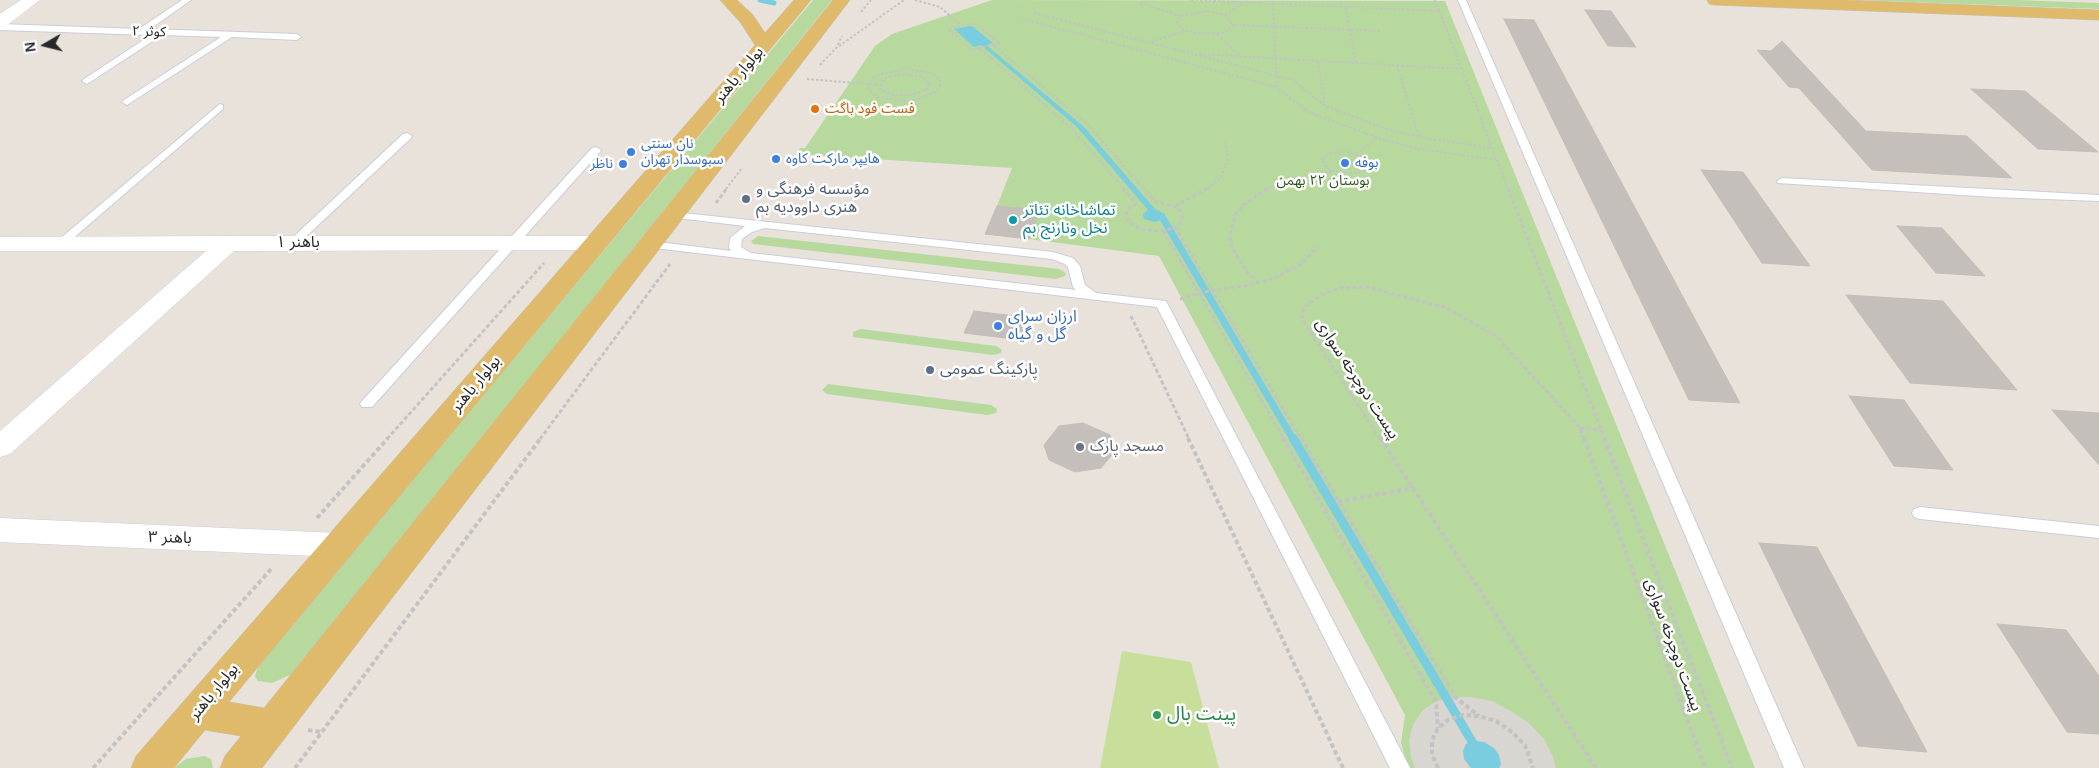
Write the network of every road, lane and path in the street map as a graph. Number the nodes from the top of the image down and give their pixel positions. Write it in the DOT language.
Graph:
graph roads {
  1 [pos="32,0"];
  2 [pos="187,0"];
  3 [pos="728,0"];
  4 [pos="803,0"];
  5 [pos="871,0"];
  6 [pos="904,0"];
  7 [pos="915,0"];
  8 [pos="1191,0"];
  9 [pos="1435,0"];
  10 [pos="1462,0"];
  11 [pos="1715,0"];
  12 [pos="1243,2"];
  13 [pos="1140,3"];
  14 [pos="1273,4"];
  15 [pos="1346,7"];
  16 [pos="849,9"];
  17 [pos="1440,11"];
  18 [pos="1034,13"];
  19 [pos="1225,15"];
  20 [pos="2099,15"];
  21 [pos="1181,16"];
  22 [pos="1023,19"];
  23 [pos="0,22"];
  24 [pos="1234,25"];
  25 [pos="961,26"];
  26 [pos="1274,26"];
  27 [pos="0,27"];
  28 [pos="1186,30"];
  29 [pos="1350,30"];
  30 [pos="846,31"];
  31 [pos="1380,31"];
  32 [pos="141,32"];
  33 [pos="160,32"];
  34 [pos="1216,34"];
  35 [pos="230,35"];
  36 [pos="297,37"];
  37 [pos="1150,43"];
  38 [pos="991,45"];
  39 [pos="764,46"];
  40 [pos="980,48"];
  41 [pos="835,49"];
  42 [pos="1191,53"];
  43 [pos="1240,56"];
  44 [pos="1276,58"];
  45 [pos="1318,61"];
  46 [pos="1356,63"];
  47 [pos="1397,65"];
  48 [pos="818,66"];
  49 [pos="1462,69"];
  50 [pos="813,72"];
  51 [pos="1276,76"];
  52 [pos="808,79"];
  53 [pos="87,81"];
  54 [pos="868,85"];
  55 [pos="879,85"];
  56 [pos="1277,86"];
  57 [pos="802,87"];
  58 [pos="127,102"];
  59 [pos="1325,106"];
  60 [pos="220,107"];
  61 [pos="407,136"];
  62 [pos="1419,137"];
  63 [pos="1378,138"];
  64 [pos="1224,141"];
  65 [pos="1493,148"];
  66 [pos="596,150"];
  67 [pos="1355,155"];
  68 [pos="1498,160"];
  69 [pos="744,164"];
  70 [pos="1334,171"];
  71 [pos="1782,181"];
  72 [pos="2099,198"];
  73 [pos="1175,206"];
  74 [pos="673,215"];
  75 [pos="704,218"];
  76 [pos="774,226"];
  77 [pos="1175,227"];
  78 [pos="1163,231"];
  79 [pos="596,242"];
  80 [pos="292,243"];
  81 [pos="513,243"];
  82 [pos="562,243"];
  83 [pos="0,244"];
  84 [pos="60,244"];
  85 [pos="229,244"];
  86 [pos="650,245"];
  87 [pos="1318,247"];
  88 [pos="682,249"];
  89 [pos="752,257"];
  90 [pos="1076,276"];
  91 [pos="1259,283"];
  92 [pos="1041,290"];
  93 [pos="1212,290"];
  94 [pos="1199,293"];
  95 [pos="1102,297"];
  96 [pos="1162,304"];
  97 [pos="1130,315"];
  98 [pos="367,404"];
  99 [pos="1580,428"];
  100 [pos="1601,430"];
  101 [pos="0,447"];
  102 [pos="1413,488"];
  103 [pos="1338,502"];
  104 [pos="1920,513"];
  105 [pos="0,530"];
  106 [pos="2099,532"];
  107 [pos="294,543"];
  108 [pos="340,545"];
  109 [pos="197,713"];
  110 [pos="1479,716"];
  111 [pos="273,725"];
  112 [pos="1438,728"];
  113 [pos="94,768"];
  114 [pos="150,768"];
  115 [pos="239,768"];
  116 [pos="296,768"];
  117 [pos="1343,768"];
  118 [pos="1400,768"];
  119 [pos="1438,768"];
  120 [pos="1533,768"];
  121 [pos="1596,768"];
  122 [pos="1705,768"];
  123 [pos="1732,768"];
  124 [pos="1794,768"];
  1 -- 23 [label="street"];
  2 -- 32 [label="lane"];
  3 -- 39 [label="main road"];
  4 -- 39 [label="main road, بولوار باهنر"];
  5 -- 16 [label="path"];
  6 -- 41 [label="path"];
  7 -- 25 [label="path"];
  8 -- 12 [label="path"];
  9 -- 17 [label="path"];
  10 -- 124 [label="lane"];
  11 -- 20 [label="main road"];
  12 -- 14 [label="path"];
  12 -- 19 [label="path"];
  13 -- 21 [label="path"];
  14 -- 15 [label="path"];
  14 -- 26 [label="path"];
  15 -- 17 [label="path"];
  15 -- 29 [label="path"];
  16 -- 74 [label="main road, بولوار باهنر"];
  17 -- 49 [label="path"];
  18 -- 37 [label="path"];
  19 -- 21 [label="path"];
  19 -- 24 [label="path"];
  21 -- 28 [label="path"];
  22 -- 56 [label="path"];
  24 -- 26 [label="path"];
  24 -- 34 [label="path"];
  25 -- 38 [label="path"];
  25 -- 40 [label="path"];
  26 -- 29 [label="path"];
  26 -- 44 [label="path"];
  27 -- 32 [label="lane, کوثر ۲"];
  28 -- 34 [label="path"];
  28 -- 37 [label="path"];
  29 -- 31 [label="path"];
  29 -- 46 [label="path"];
  30 -- 41 [label="path"];
  32 -- 33 [label="lane, کوثر ۲"];
  33 -- 35 [label="lane, کوثر ۲"];
  33 -- 53 [label="lane"];
  34 -- 43 [label="path"];
  35 -- 36 [label="lane, کوثر ۲"];
  35 -- 58 [label="lane"];
  37 -- 42 [label="path"];
  38 -- 40 [label="path"];
  38 -- 73 [label="path"];
  39 -- 79 [label="main road, بولوار باهنر"];
  40 -- 78 [label="path"];
  41 -- 48 [label="path"];
  42 -- 43 [label="path"];
  42 -- 51 [label="path"];
  43 -- 44 [label="path"];
  44 -- 45 [label="path"];
  44 -- 51 [label="path"];
  45 -- 46 [label="path"];
  45 -- 59 [label="path"];
  46 -- 47 [label="path"];
  47 -- 49 [label="path"];
  47 -- 62 [label="path"];
  49 -- 65 [label="path"];
  50 -- 52 [label="path"];
  51 -- 56 [label="path"];
  51 -- 59 [label="path"];
  52 -- 54 [label="path"];
  52 -- 57 [label="path"];
  54 -- 54 [label="path"];
  54 -- 55 [label="path"];
  55 -- 55 [label="path"];
  56 -- 63 [label="path"];
  59 -- 62 [label="path"];
  60 -- 84 [label="lane"];
  61 -- 80 [label="lane"];
  62 -- 65 [label="path"];
  63 -- 67 [label="path"];
  63 -- 68 [label="path"];
  64 -- 73 [label="path"];
  65 -- 68 [label="path"];
  66 -- 81 [label="lane"];
  67 -- 70 [label="path"];
  67 -- 70 [label="path"];
  68 -- 100 [label="path"];
  69 -- 75 [label="path"];
  70 -- 91 [label="path"];
  71 -- 72 [label="lane"];
  73 -- 77 [label="path"];
  74 -- 75 [label="lane"];
  74 -- 86 [label="main road, بولوار باهنر"];
  75 -- 76 [label="lane"];
  76 -- 89 [label="lane"];
  76 -- 90 [label="lane"];
  77 -- 78 [label="path"];
  77 -- 93 [label="path"];
  78 -- 94 [label="path"];
  79 -- 82 [label="street, باهنر ۱"];
  79 -- 108 [label="main road, بولوار باهنر"];
  80 -- 81 [label="street, باهنر ۱"];
  80 -- 85 [label="street, باهنر ۱"];
  81 -- 82 [label="street, باهنر ۱"];
  81 -- 98 [label="lane"];
  82 -- 107 [label="path"];
  83 -- 84 [label="street, باهنر ۱"];
  84 -- 85 [label="street, باهنر ۱"];
  85 -- 101 [label="street"];
  86 -- 88 [label="lane"];
  86 -- 111 [label="main road, بولوار باهنر"];
  87 -- 91 [label="path"];
  88 -- 89 [label="lane"];
  88 -- 116 [label="path"];
  89 -- 92 [label="lane"];
  90 -- 92 [label="lane"];
  90 -- 95 [label="lane"];
  91 -- 93 [label="path"];
  92 -- 95 [label="lane"];
  93 -- 94 [label="path"];
  93 -- 103 [label="path"];
  94 -- 96 [label="path"];
  94 -- 112 [label="path"];
  95 -- 96 [label="lane"];
  96 -- 118 [label="lane"];
  97 -- 117 [label="path"];
  99 -- 100 [label="path"];
  99 -- 102 [label="path, پیست دوچرخه سواری"];
  99 -- 122 [label="path, پیست دوچرخه سواری"];
  100 -- 123 [label="path"];
  102 -- 103 [label="path"];
  102 -- 121 [label="path, پیست دوچرخه سواری"];
  103 -- 110 [label="path"];
  104 -- 106 [label="lane"];
  105 -- 107 [label="street, باهنر ۳"];
  107 -- 108 [label="street, باهنر ۳"];
  107 -- 113 [label="path"];
  108 -- 109 [label="main road, بولوار باهنر"];
  109 -- 111 [label="main road"];
  109 -- 114 [label="main road, بولوار باهنر"];
  110 -- 112 [label="path"];
  110 -- 120 [label="path"];
  111 -- 115 [label="main road, بولوار باهنر"];
  112 -- 119 [label="path"];
}
